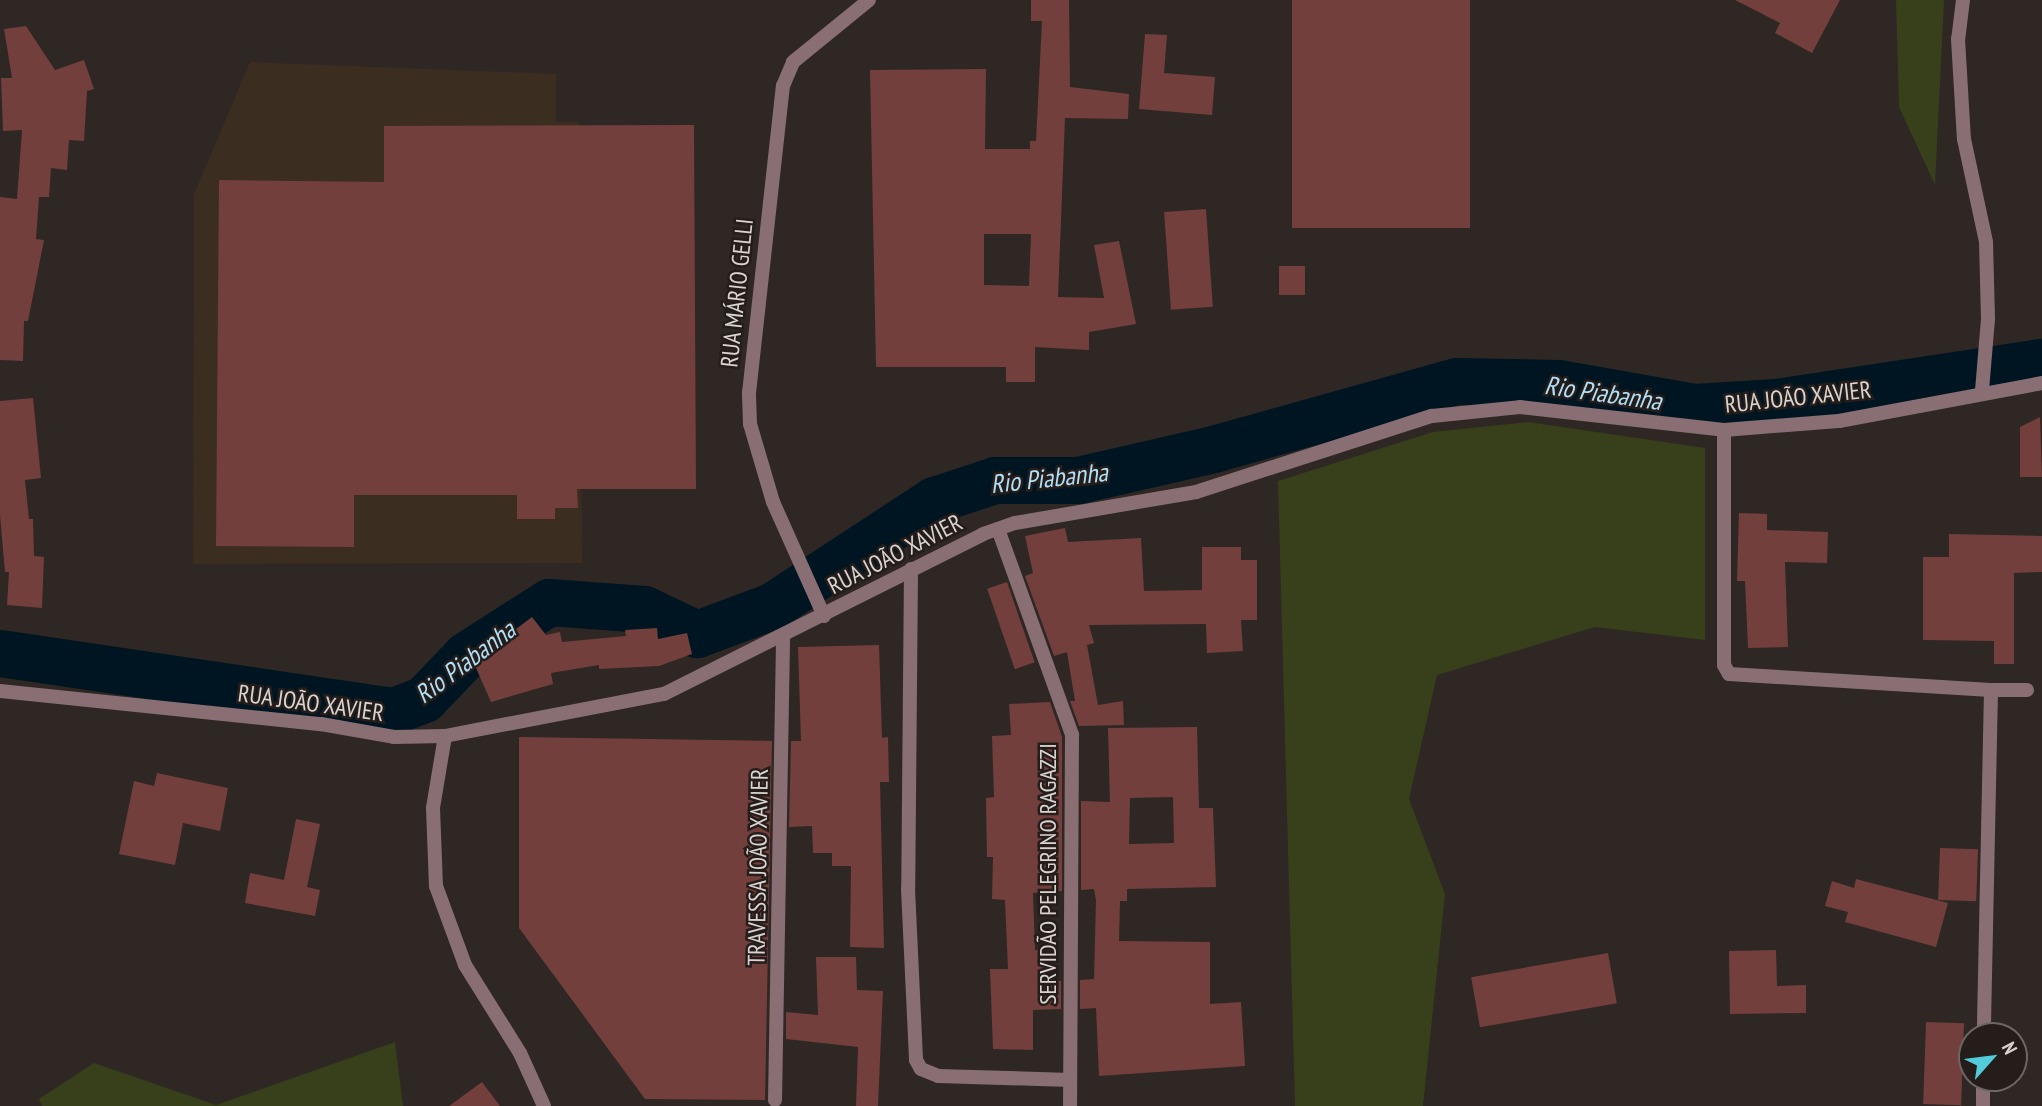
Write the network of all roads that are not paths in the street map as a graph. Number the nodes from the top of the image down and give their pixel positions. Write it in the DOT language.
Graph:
graph roads {
  1 [pos="869,0"];
  2 [pos="1963,0"];
  3 [pos="2042,383"];
  4 [pos="1982,390"];
  5 [pos="1724,430"];
  6 [pos="998,529"];
  7 [pos="912,569"];
  8 [pos="824,616"];
  9 [pos="783,635"];
  10 [pos="1991,690"];
  11 [pos="2027,690"];
  12 [pos="0,691"];
  13 [pos="445,736"];
  14 [pos="1984,1022"];
  15 [pos="1070,1080"];
  16 [pos="775,1100"];
  17 [pos="544,1106"];
  18 [pos="1070,1106"];
  1 -- 8 [label="street, RUA MÁRIO GELLI"];
  2 -- 4 [label="street"];
  3 -- 4 [label="street, RUA JOÃO XAVIER"];
  4 -- 5 [label="street, RUA JOÃO XAVIER"];
  5 -- 6 [label="street, RUA JOÃO XAVIER"];
  5 -- 10 [label="street"];
  6 -- 7 [label="street, RUA JOÃO XAVIER"];
  6 -- 15 [label="street, SERVIDÃO PELEGRINO RAGAZZI"];
  7 -- 8 [label="street, RUA JOÃO XAVIER"];
  7 -- 15 [label="street"];
  8 -- 9 [label="street, RUA JOÃO XAVIER"];
  9 -- 13 [label="street, RUA JOÃO XAVIER"];
  9 -- 16 [label="street, TRAVESSA JOÃO XAVIER"];
  10 -- 11 [label="street"];
  10 -- 14 [label="street"];
  12 -- 13 [label="street, RUA JOÃO XAVIER"];
  13 -- 17 [label="street"];
  15 -- 18 [label="street, SERVIDÃO PELEGRINO RAGAZZI"];
}
